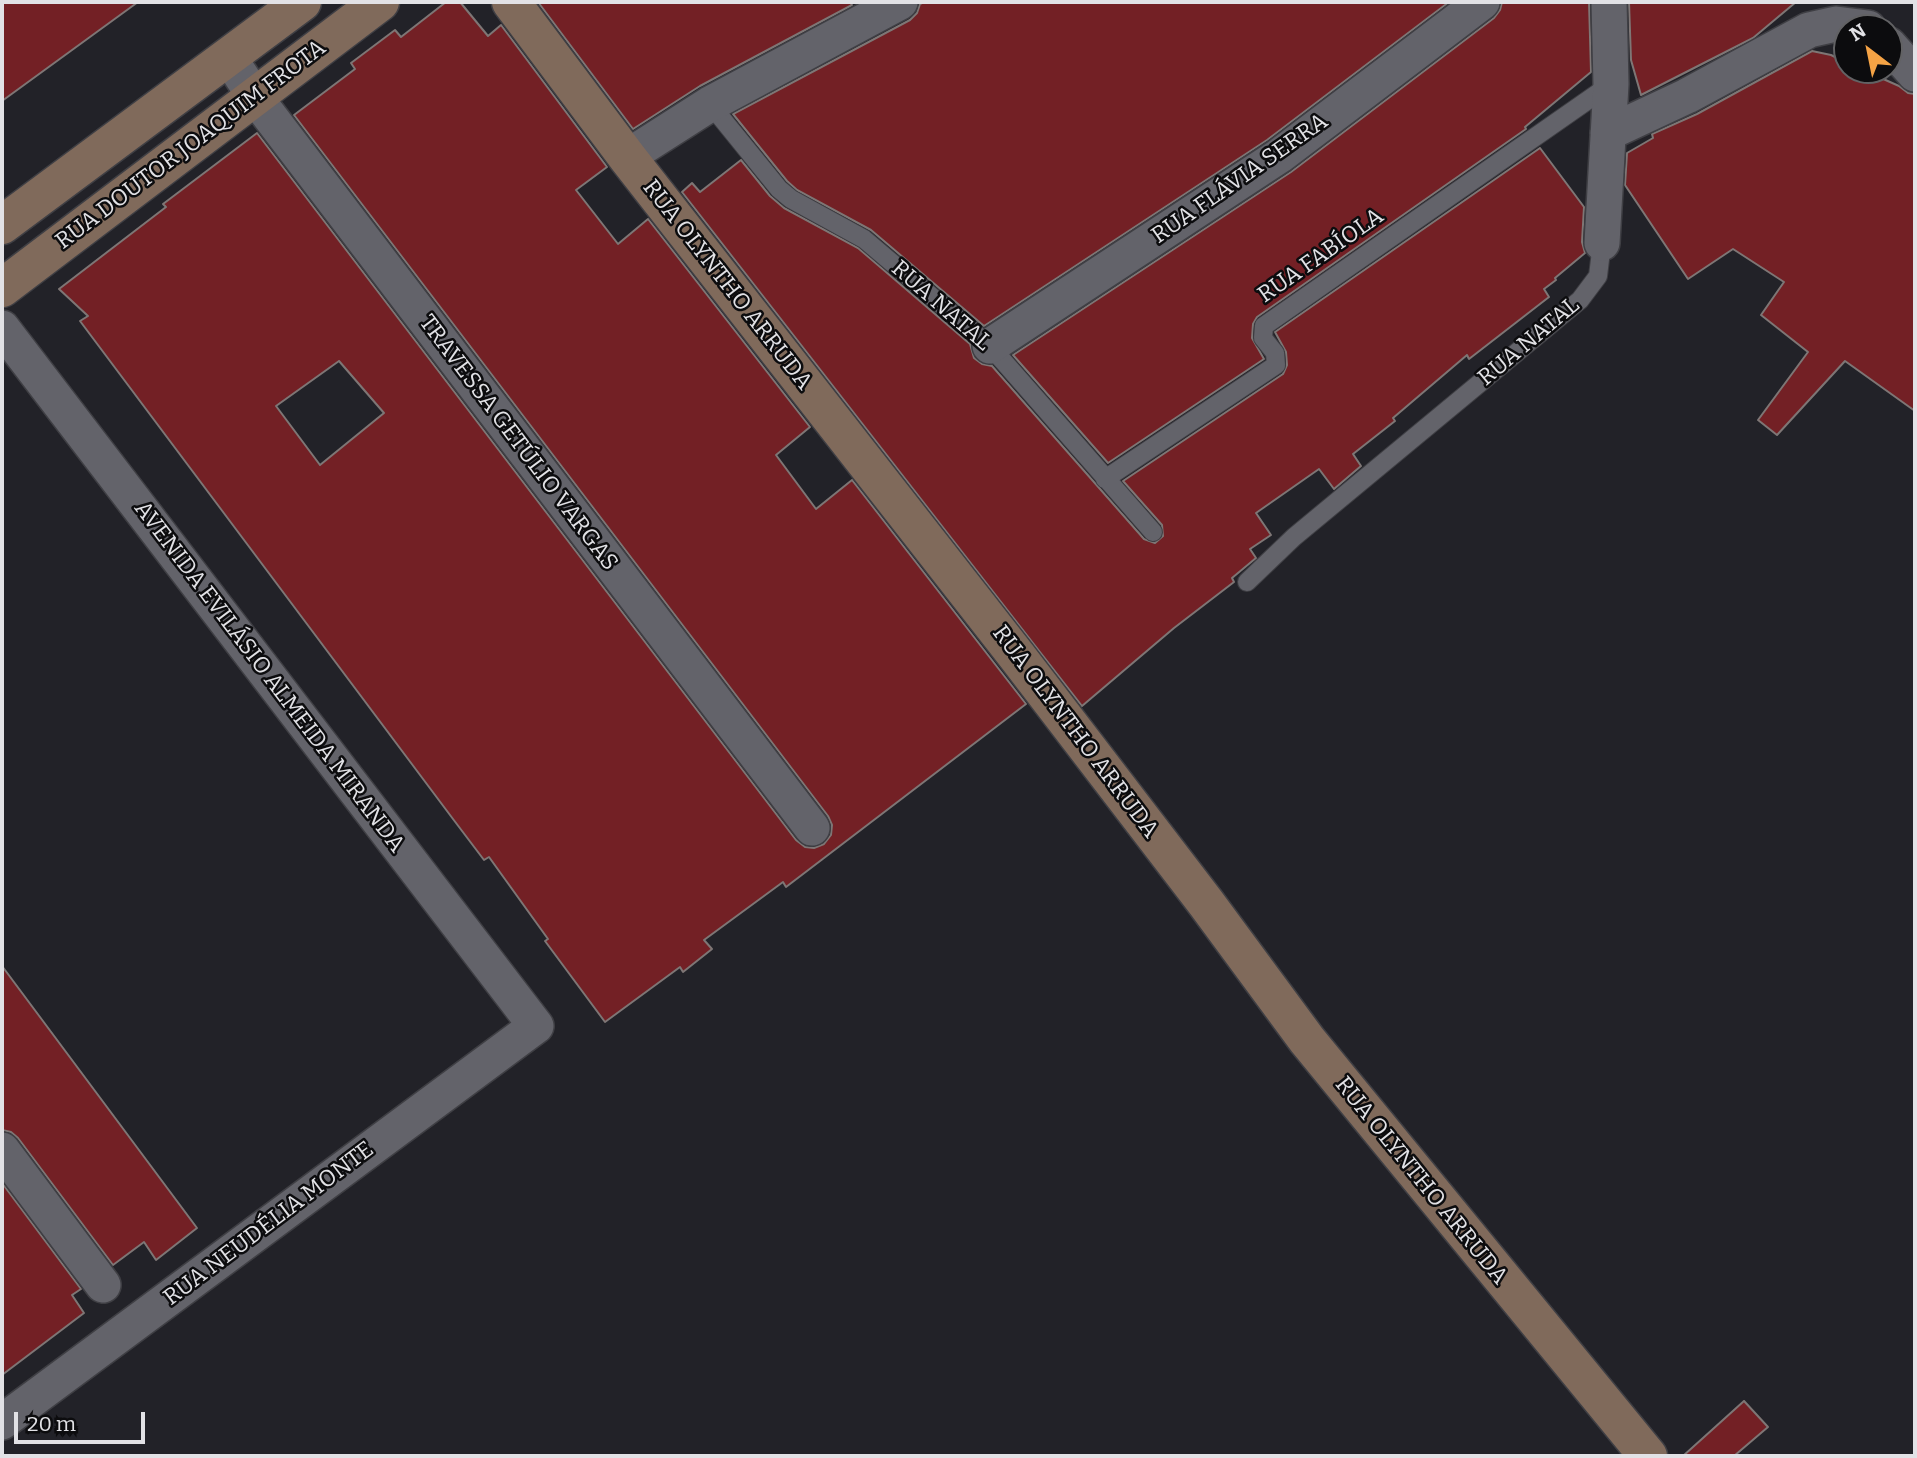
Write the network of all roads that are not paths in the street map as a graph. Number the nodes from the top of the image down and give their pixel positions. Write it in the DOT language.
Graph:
graph roads {
  1 [pos="302,2"];
  2 [pos="380,2"];
  3 [pos="510,2"];
  4 [pos="900,2"];
  5 [pos="1482,2"];
  6 [pos="1609,2"];
  7 [pos="1833,25"];
  8 [pos="228,55"];
  9 [pos="1903,61"];
  10 [pos="1915,74"];
  11 [pos="1611,84"];
  12 [pos="255,97"];
  13 [pos="710,104"];
  14 [pos="1608,133"];
  15 [pos="627,157"];
  16 [pos="2,225"];
  17 [pos="1602,243"];
  18 [pos="2,288"];
  19 [pos="2,328"];
  20 [pos="990,346"];
  21 [pos="1105,479"];
  22 [pos="1153,532"];
  23 [pos="1247,582"];
  24 [pos="811,828"];
  25 [pos="536,1026"];
  26 [pos="2,1150"];
  27 [pos="103,1285"];
  28 [pos="2,1422"];
  29 [pos="1648,1456"];
  1 -- 8 [label="street, RUA DOUTOR JOAQUIM FROTA"];
  2 -- 12 [label="street, RUA DOUTOR JOAQUIM FROTA"];
  3 -- 15 [label="street, RUA OLYNTHO ARRUDA"];
  4 -- 13 [label="street"];
  5 -- 20 [label="street, RUA FLÁVIA SERRA"];
  6 -- 11 [label="street, RUA NATAL"];
  7 -- 14 [label="street"];
  8 -- 12 [label="street, TRAVESSA GETÚLIO VARGAS"];
  8 -- 16 [label="street, RUA DOUTOR JOAQUIM FROTA"];
  9 -- 10 [label="street"];
  11 -- 14 [label="street, RUA NATAL"];
  11 -- 21 [label="lane, RUA FABÍOLA"];
  12 -- 18 [label="street, RUA DOUTOR JOAQUIM FROTA"];
  12 -- 24 [label="street, TRAVESSA GETÚLIO VARGAS"];
  13 -- 15 [label="street"];
  13 -- 20 [label="lane, RUA NATAL"];
  14 -- 17 [label="street, RUA NATAL"];
  15 -- 29 [label="street, RUA OLYNTHO ARRUDA"];
  17 -- 23 [label="lane, RUA NATAL"];
  19 -- 25 [label="street, AVENIDA EVILÁSIO ALMEIDA MIRANDA"];
  20 -- 21 [label="lane, RUA NATAL"];
  21 -- 22 [label="lane, RUA NATAL"];
  25 -- 28 [label="street, RUA NEUDÉLIA MONTE"];
  26 -- 27 [label="street"];
}
